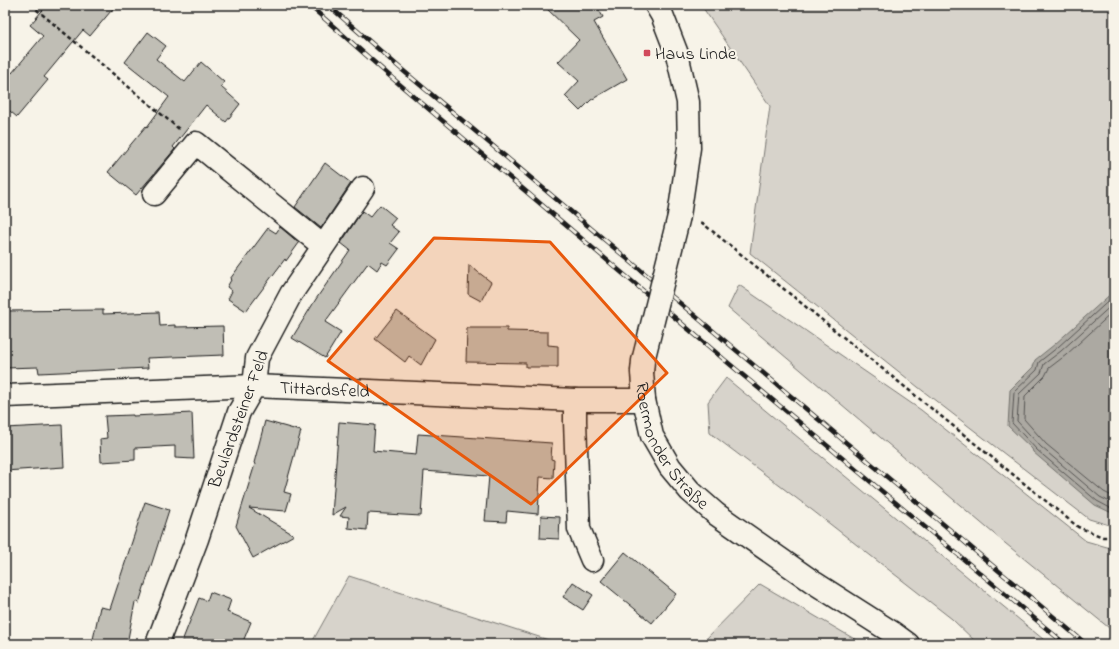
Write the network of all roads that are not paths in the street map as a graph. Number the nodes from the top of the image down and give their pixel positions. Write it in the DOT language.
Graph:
graph roads {
  1 [pos="656,5"];
  2 [pos="363,188"];
  3 [pos="154,194"];
  4 [pos="323,246"];
  5 [pos="254,386"];
  6 [pos="5,396"];
  7 [pos="576,400"];
  8 [pos="644,400"];
  9 [pos="592,560"];
  10 [pos="158,644"];
  11 [pos="908,644"];
  1 -- 8 [label="street, Roermonder Straße, bridge"];
  2 -- 4 [label="street, Beulardsteiner Feld"];
  3 -- 4 [label="street"];
  4 -- 5 [label="street, Beulardsteiner Feld"];
  5 -- 6 [label="street, Tittardsfeld"];
  5 -- 7 [label="street, Tittardsfeld"];
  5 -- 10 [label="street, Beulardsteiner Feld"];
  7 -- 8 [label="street, Tittardsfeld"];
  7 -- 9 [label="street"];
  8 -- 11 [label="street, Roermonder Straße"];
}
